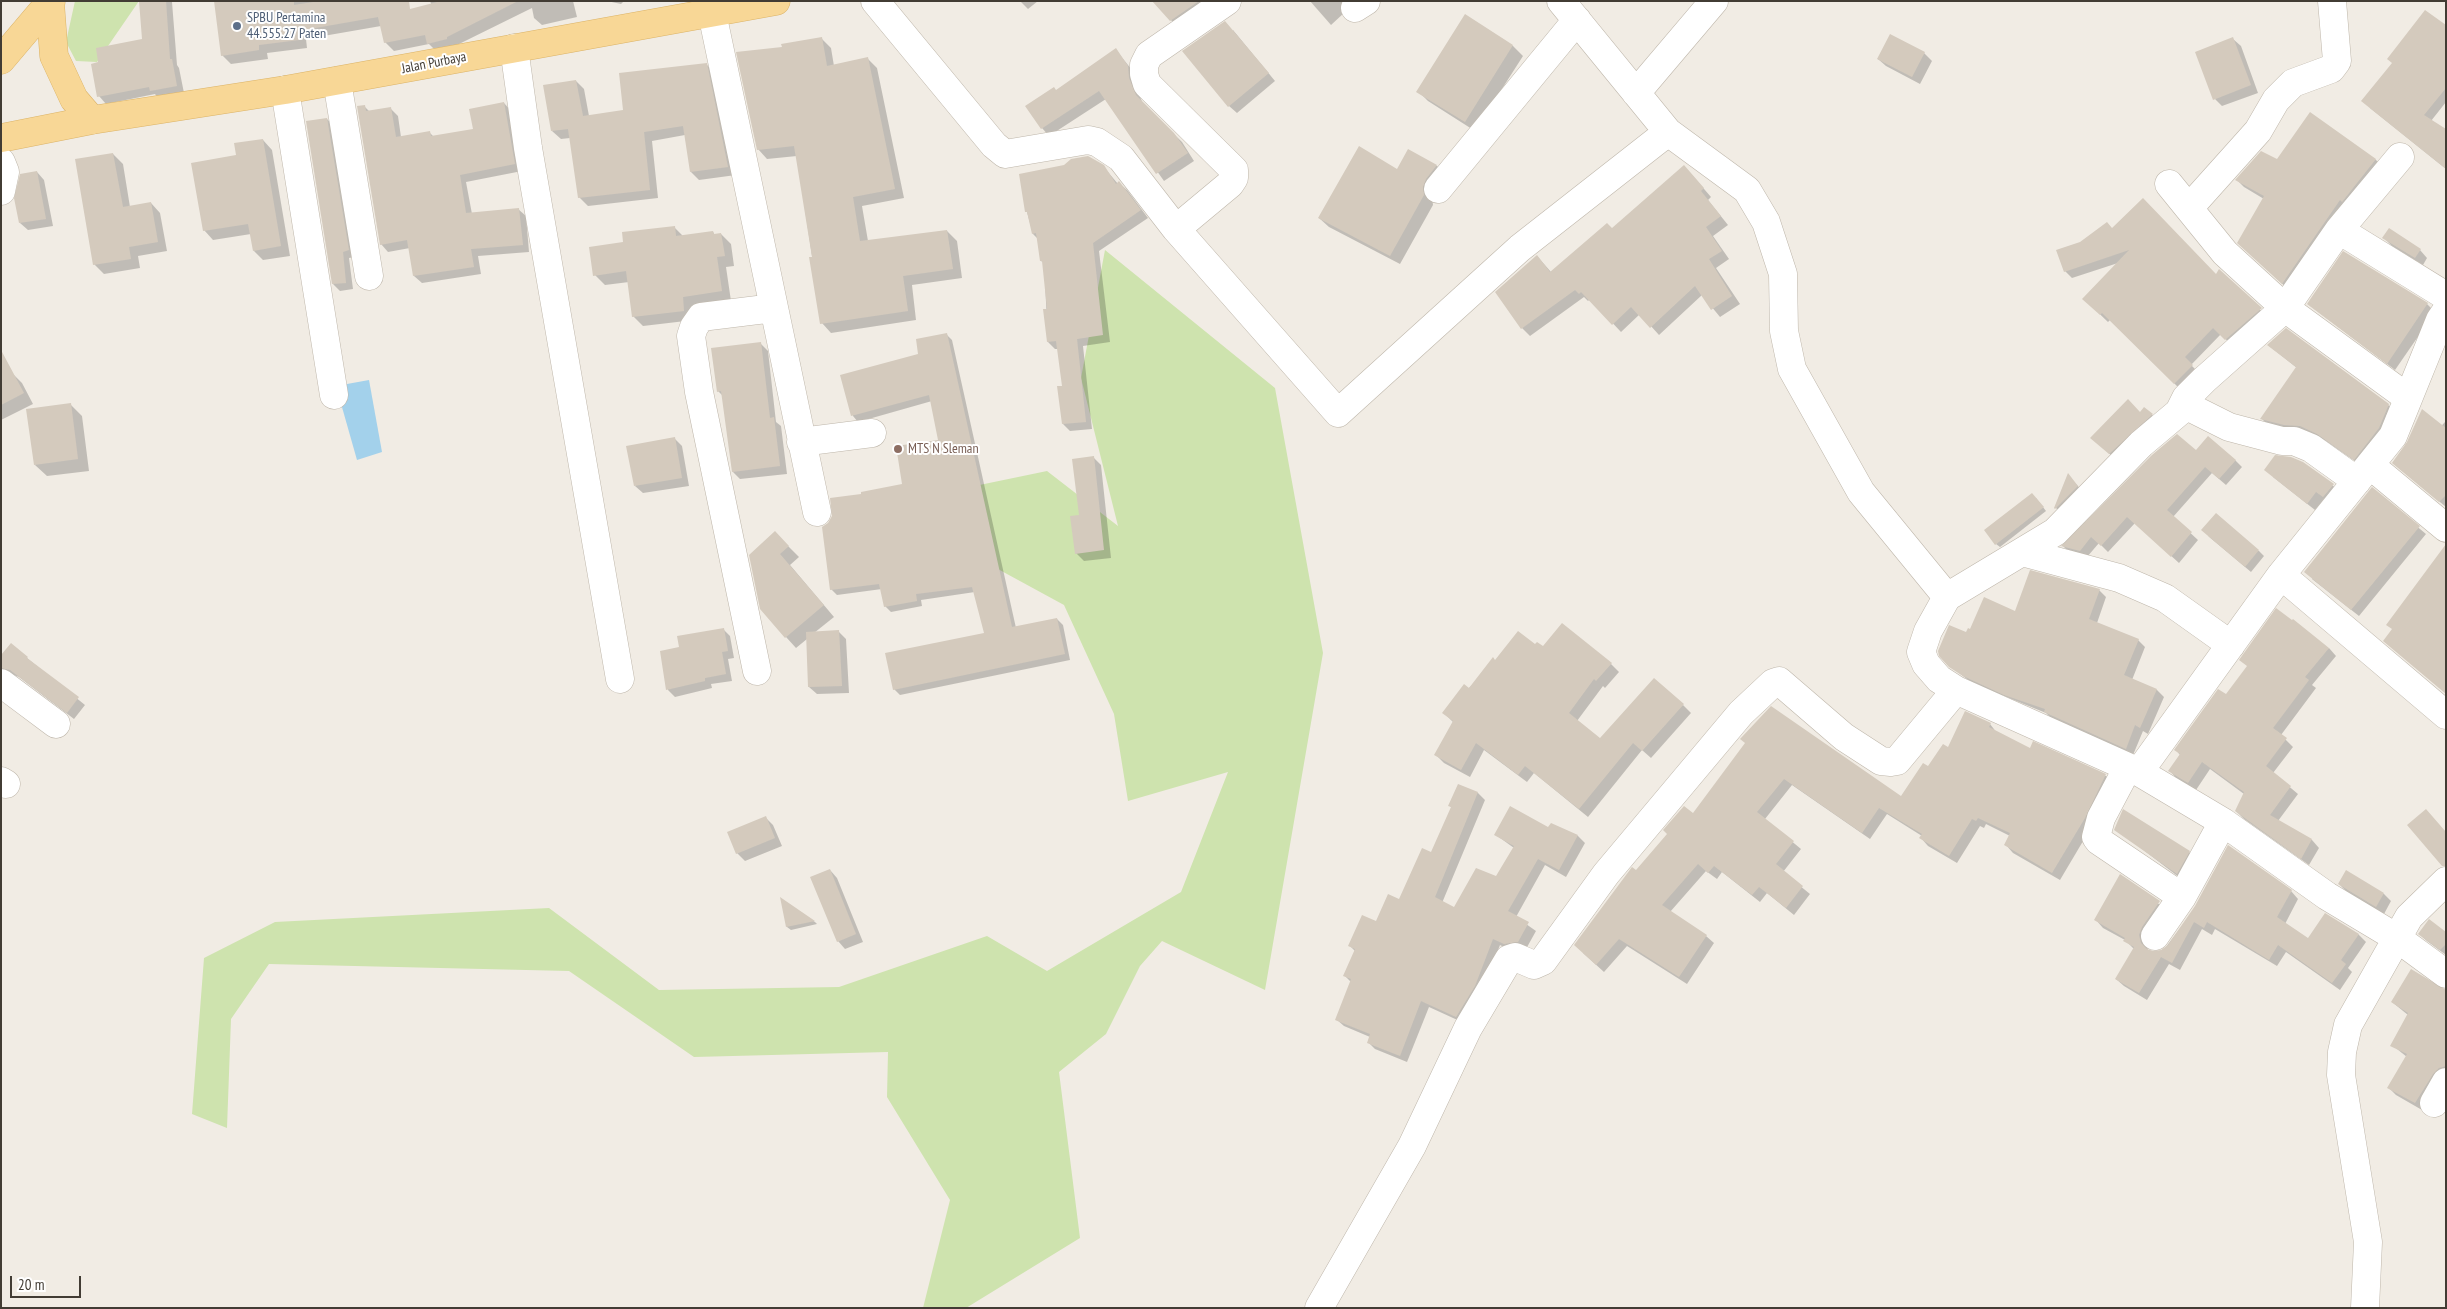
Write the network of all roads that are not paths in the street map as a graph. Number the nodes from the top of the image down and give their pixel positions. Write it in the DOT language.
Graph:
graph roads {
  1 [pos="776,1"];
  2 [pos="875,1"];
  3 [pos="1227,1"];
  4 [pos="1714,1"];
  5 [pos="2332,1"];
  6 [pos="51,2"];
  7 [pos="1569,10"];
  8 [pos="712,13"];
  9 [pos="514,48"];
  10 [pos="1,60"];
  11 [pos="337,81"];
  12 [pos="285,90"];
  13 [pos="1636,93"];
  14 [pos="92,120"];
  15 [pos="1668,132"];
  16 [pos="1,138"];
  17 [pos="2400,157"];
  18 [pos="1,162"];
  19 [pos="2169,184"];
  20 [pos="1438,190"];
  21 [pos="1,192"];
  22 [pos="2188,208"];
  23 [pos="1176,229"];
  24 [pos="2339,230"];
  25 [pos="369,276"];
  26 [pos="2446,296"];
  27 [pos="774,308"];
  28 [pos="2285,308"];
  29 [pos="2446,311"];
  30 [pos="334,396"];
  31 [pos="2408,398"];
  32 [pos="2183,404"];
  33 [pos="872,433"];
  34 [pos="801,442"];
  35 [pos="2363,473"];
  36 [pos="817,512"];
  37 [pos="2446,528"];
  38 [pos="2022,552"];
  39 [pos="2281,575"];
  40 [pos="1947,598"];
  41 [pos="2231,645"];
  42 [pos="757,671"];
  43 [pos="620,679"];
  44 [pos="1,683"];
  45 [pos="1956,690"];
  46 [pos="2446,715"];
  47 [pos="56,724"];
  48 [pos="2134,770"];
  49 [pos="2223,822"];
  50 [pos="2446,881"];
  51 [pos="2182,897"];
  52 [pos="2155,936"];
  53 [pos="2397,938"];
  54 [pos="2446,974"];
  55 [pos="1319,1308"];
  56 [pos="2365,1308"];
  1 -- 8 [label="main road, Jalan Purbaya"];
  2 -- 23 [label="street"];
  3 -- 23 [label="street"];
  4 -- 13 [label="street"];
  5 -- 22 [label="street"];
  6 -- 10 [label="main road"];
  6 -- 14 [label="main road"];
  7 -- 13 [label="street"];
  7 -- 20 [label="street"];
  8 -- 9 [label="main road, Jalan Purbaya"];
  8 -- 27 [label="street"];
  9 -- 11 [label="main road, Jalan Purbaya"];
  9 -- 43 [label="street"];
  11 -- 12 [label="main road, Jalan Purbaya"];
  11 -- 25 [label="street"];
  12 -- 14 [label="main road, Jalan Purbaya"];
  12 -- 30 [label="street"];
  13 -- 15 [label="street"];
  14 -- 16 [label="main road, Jalan Purbaya"];
  15 -- 23 [label="street"];
  15 -- 40 [label="street"];
  17 -- 24 [label="street"];
  18 -- 21 [label="street"];
  19 -- 22 [label="street"];
  22 -- 28 [label="street"];
  24 -- 26 [label="street"];
  24 -- 28 [label="street"];
  27 -- 34 [label="street"];
  27 -- 42 [label="street"];
  28 -- 31 [label="street"];
  28 -- 32 [label="street"];
  29 -- 31 [label="street"];
  31 -- 35 [label="street"];
  32 -- 35 [label="street"];
  32 -- 38 [label="street"];
  33 -- 34 [label="street"];
  34 -- 36 [label="street"];
  35 -- 37 [label="street"];
  35 -- 39 [label="street"];
  38 -- 40 [label="street"];
  38 -- 41 [label="street"];
  39 -- 41 [label="street"];
  39 -- 46 [label="street"];
  40 -- 45 [label="street"];
  41 -- 48 [label="street"];
  44 -- 47 [label="street"];
  45 -- 48 [label="street"];
  45 -- 55 [label="street"];
  48 -- 49 [label="street"];
  48 -- 51 [label="street"];
  49 -- 51 [label="street"];
  49 -- 53 [label="street"];
  50 -- 53 [label="street"];
  51 -- 52 [label="street"];
  53 -- 54 [label="street"];
  53 -- 56 [label="street"];
}
